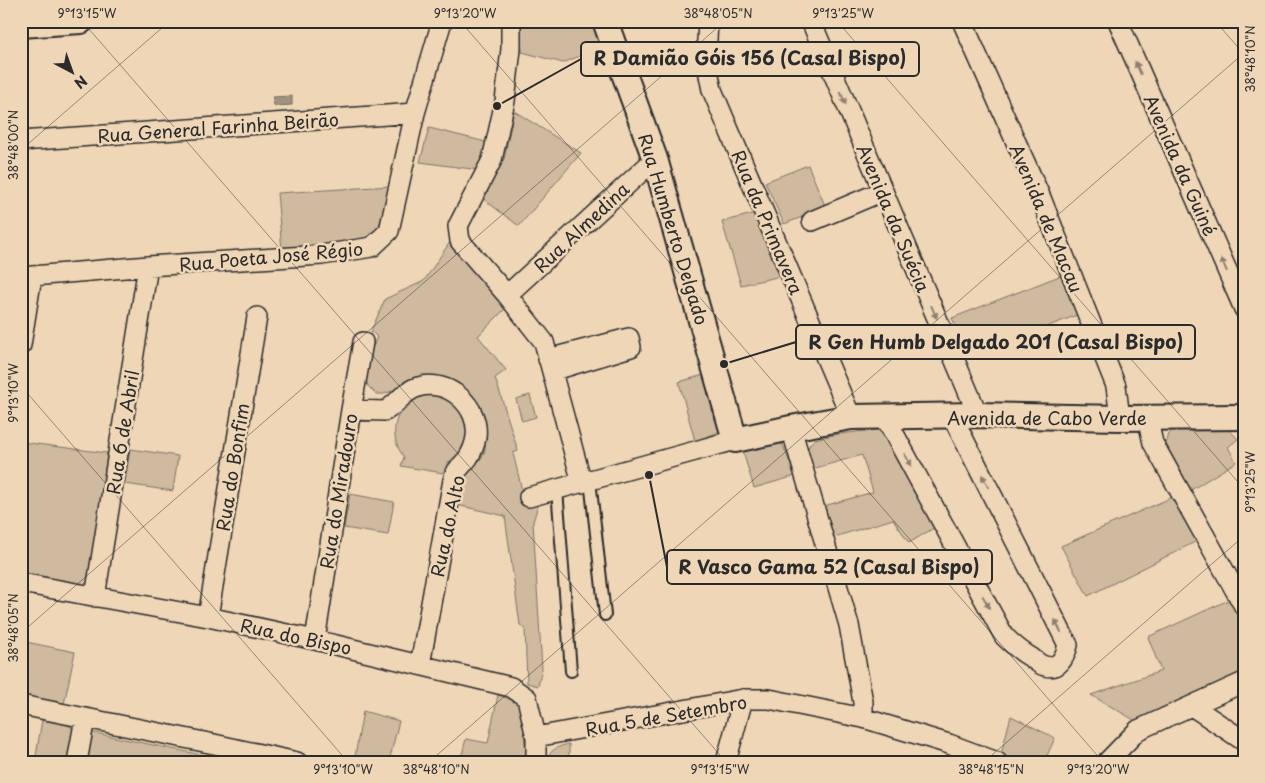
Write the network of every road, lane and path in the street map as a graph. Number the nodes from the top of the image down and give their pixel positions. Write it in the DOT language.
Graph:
graph roads {
  1 [pos="81,21"];
  2 [pos="442,21"];
  3 [pos="511,21"];
  4 [pos="604,21"];
  5 [pos="708,21"];
  6 [pos="811,21"];
  7 [pos="962,21"];
  8 [pos="1118,21"];
  9 [pos="30,23"];
  10 [pos="415,113"];
  11 [pos="21,141"];
  12 [pos="655,158"];
  13 [pos="883,191"];
  14 [pos="812,221"];
  15 [pos="148,266"];
  16 [pos="27,276"];
  17 [pos="507,295"];
  18 [pos="1244,309"];
  19 [pos="257,317"];
  20 [pos="363,342"];
  21 [pos="21,345"];
  22 [pos="351,410"];
  23 [pos="978,415"];
  24 [pos="952,416"];
  25 [pos="851,417"];
  26 [pos="885,417"];
  27 [pos="1147,417"];
  28 [pos="1244,417"];
  29 [pos="1120,418"];
  30 [pos="791,428"];
  31 [pos="735,440"];
  32 [pos="586,481"];
  33 [pos="557,489"];
  34 [pos="529,497"];
  35 [pos="21,583"];
  36 [pos="1242,596"];
  37 [pos="95,597"];
  38 [pos="605,615"];
  39 [pos="208,617"];
  40 [pos="314,640"];
  41 [pos="420,665"];
  42 [pos="571,671"];
  43 [pos="1244,682"];
  44 [pos="743,699"];
  45 [pos="21,705"];
  46 [pos="1192,706"];
  47 [pos="85,718"];
  48 [pos="863,718"];
  49 [pos="536,737"];
  50 [pos="1244,741"];
  51 [pos="77,762"];
  52 [pos="297,762"];
  53 [pos="536,762"];
  54 [pos="726,762"];
  55 [pos="997,762"];
  56 [pos="1107,762"];
  1 -- 9 [label="street"];
  2 -- 10 [label="street, Rua Poeta José Régio"];
  3 -- 17 [label="street"];
  4 -- 12 [label="street, Rua Humberto Delgado"];
  5 -- 25 [label="street, Rua da Primavera"];
  6 -- 13 [label="street, Avenida da Suécia, one-way"];
  7 -- 29 [label="street, Avenida de Macau"];
  18 -- 8 [label="street, Avenida da Guiné, one-way"];
  10 -- 11 [label="street, Rua General Farinha Beirão"];
  10 -- 15 [label="street, Rua Poeta José Régio"];
  12 -- 17 [label="street, Rua Almedina"];
  12 -- 31 [label="street, Rua Humberto Delgado"];
  13 -- 14 [label="street"];
  13 -- 23 [label="street, Avenida da Suécia, one-way"];
  15 -- 16 [label="street, Rua Poeta José Régio"];
  15 -- 37 [label="street, Rua 6 de Abril"];
  16 -- 21 [label="street"];
  17 -- 32 [label="street"];
  19 -- 39 [label="street, Rua do Bonfim"];
  20 -- 22 [label="street, Rua do Miradouro"];
  22 -- 40 [label="street, Rua do Miradouro"];
  22 -- 41 [label="street, Rua do Alto"];
  23 -- 24 [label="street, Avenida de Cabo Verde"];
  23 -- 29 [label="street, Avenida de Cabo Verde"];
  24 -- 26 [label="street, Avenida de Cabo Verde"];
  26 -- 24 [label="street, one-way"];
  25 -- 26 [label="street, Avenida de Cabo Verde"];
  25 -- 30 [label="street, Avenida de Cabo Verde"];
  27 -- 28 [label="street, Avenida de Cabo Verde"];
  27 -- 29 [label="street, Avenida de Cabo Verde"];
  27 -- 36 [label="street"];
  30 -- 31 [label="street, Avenida de Cabo Verde"];
  30 -- 48 [label="street"];
  31 -- 32 [label="street"];
  32 -- 33 [label="street"];
  32 -- 38 [label="lane"];
  33 -- 34 [label="street"];
  33 -- 42 [label="lane"];
  35 -- 37 [label="street, Rua do Bispo"];
  37 -- 39 [label="street, Rua do Bispo"];
  39 -- 40 [label="street, Rua do Bispo"];
  40 -- 41 [label="street, Rua do Bispo"];
  41 -- 49 [label="street, Rua do Bispo"];
  43 -- 46 [label="street"];
  44 -- 48 [label="street, Rua 5 de Setembro"];
  44 -- 49 [label="street, Rua 5 de Setembro"];
  44 -- 54 [label="street"];
  45 -- 47 [label="street"];
  46 -- 50 [label="street"];
  46 -- 56 [label="street"];
  47 -- 51 [label="street"];
  47 -- 52 [label="street"];
  48 -- 55 [label="street, Rua 5 de Setembro"];
  49 -- 53 [label="street, Rua do Bispo"];
}
